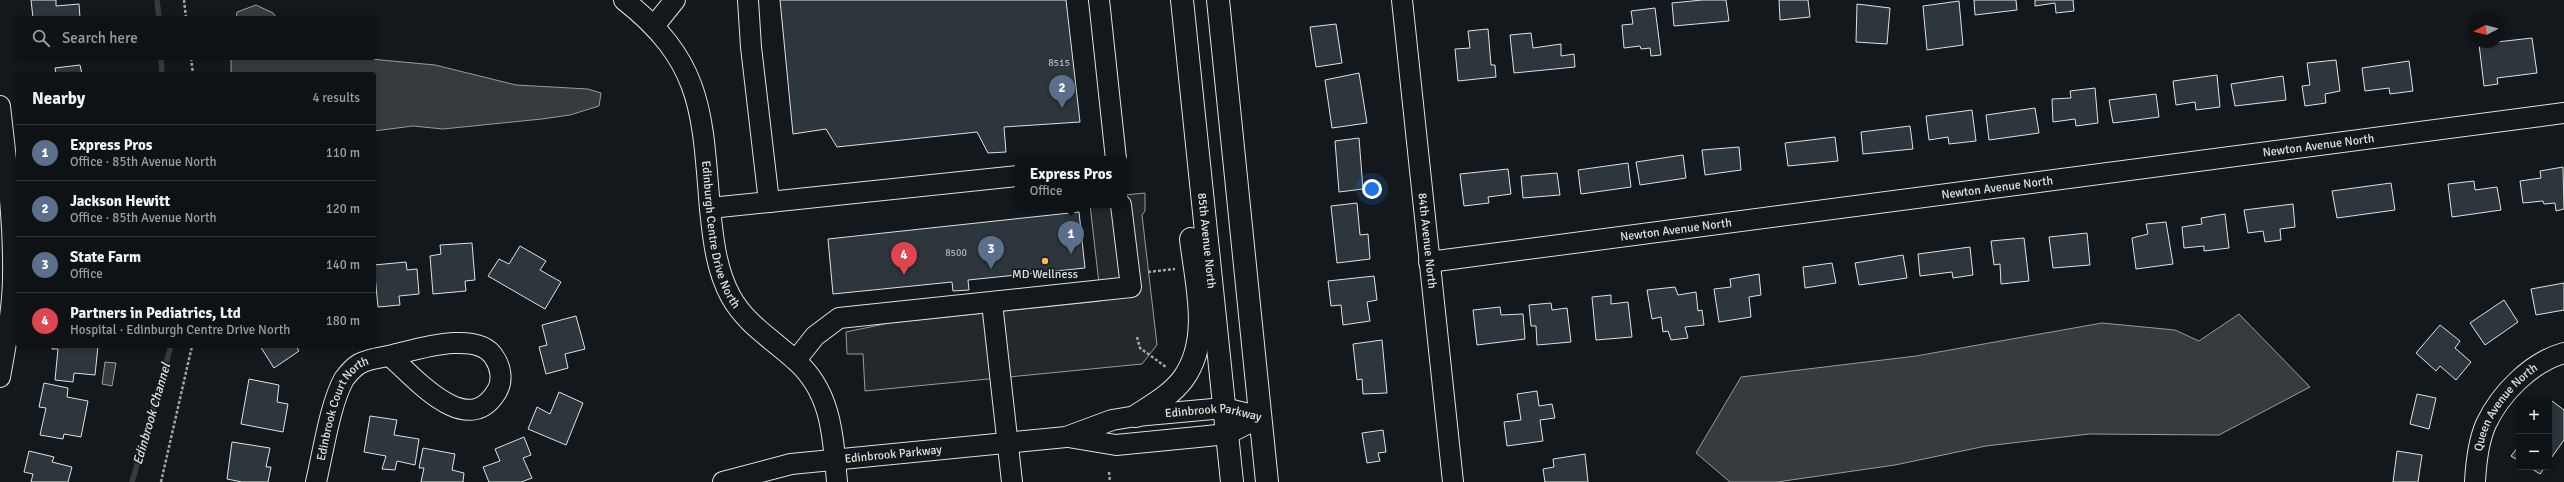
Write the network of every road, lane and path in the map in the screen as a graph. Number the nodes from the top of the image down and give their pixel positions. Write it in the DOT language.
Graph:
graph roads {
  1 [pos="184,0"];
  2 [pos="624,0"];
  3 [pos="675,0"];
  4 [pos="748,0"];
  5 [pos="1099,0"];
  6 [pos="1182,0"];
  7 [pos="1218,0"];
  8 [pos="1402,0"];
  9 [pos="186,16"];
  10 [pos="654,26"];
  11 [pos="1186,45"];
  12 [pos="191,60"];
  13 [pos="193,72"];
  14 [pos="0,106"];
  15 [pos="2564,113"];
  16 [pos="2,144"];
  17 [pos="1116,156"];
  18 [pos="1015,176"];
  19 [pos="769,202"];
  20 [pos="710,208"];
  21 [pos="1121,208"];
  22 [pos="1430,262"];
  23 [pos="1177,268"];
  24 [pos="1129,274"];
  25 [pos="992,303"];
  26 [pos="1137,337"];
  27 [pos="192,348"];
  28 [pos="2564,353"];
  29 [pos="390,356"];
  30 [pos="796,360"];
  31 [pos="1166,367"];
  32 [pos="0,377"];
  33 [pos="1224,408"];
  34 [pos="1136,416"];
  35 [pos="1261,417"];
  36 [pos="1227,434"];
  37 [pos="1066,437"];
  38 [pos="1007,443"];
  39 [pos="835,459"];
  40 [pos="1109,472"];
  41 [pos="161,482"];
  42 [pos="316,482"];
  43 [pos="723,482"];
  44 [pos="837,482"];
  45 [pos="1012,482"];
  46 [pos="1110,482"];
  47 [pos="1232,482"];
  48 [pos="1267,482"];
  49 [pos="1453,482"];
  50 [pos="2475,482"];
  1 -- 9 [label="path"];
  2 -- 10 [label="street, Edinburgh Centre Drive North"];
  3 -- 10 [label="street"];
  4 -- 19 [label="street"];
  5 -- 17 [label="street"];
  6 -- 11 [label="main road, 85th Avenue North"];
  7 -- 35 [label="main road"];
  8 -- 22 [label="street, 84th Avenue North"];
  10 -- 20 [label="street, Edinburgh Centre Drive North"];
  11 -- 33 [label="main road, 85th Avenue North"];
  11 -- 34 [label="main road"];
  12 -- 13 [label="path"];
  14 -- 16 [label="street"];
  15 -- 22 [label="street, Newton Avenue North"];
  16 -- 32 [label="street"];
  18 -- 19 [label="street"];
  19 -- 20 [label="street"];
  20 -- 30 [label="street, Edinburgh Centre Drive North"];
  21 -- 24 [label="street"];
  22 -- 49 [label="street, 84th Avenue North"];
  23 -- 24 [label="path"];
  24 -- 25 [label="street"];
  25 -- 30 [label="street"];
  25 -- 38 [label="street"];
  26 -- 31 [label="path"];
  27 -- 41 [label="path"];
  28 -- 50 [label="street, Queen Avenue North"];
  29 -- 29 [label="street, Edinbrook Court North"];
  29 -- 42 [label="street, Edinbrook Court North"];
  30 -- 39 [label="street, Edinburgh Centre Drive North"];
  33 -- 34 [label="street, Edinbrook Parkway"];
  33 -- 35 [label="street, Edinbrook Parkway"];
  33 -- 36 [label="main road, 85th Avenue North"];
  34 -- 37 [label="street, Edinbrook Parkway"];
  35 -- 36 [label="street, Edinbrook Parkway"];
  35 -- 48 [label="main road"];
  36 -- 37 [label="street, Edinbrook Parkway"];
  36 -- 47 [label="main road, 85th Avenue North"];
  37 -- 38 [label="street, Edinbrook Parkway"];
  38 -- 39 [label="street, Edinbrook Parkway"];
  38 -- 45 [label="street"];
  39 -- 43 [label="street, Edinbrook Parkway"];
  39 -- 44 [label="street, Edinburgh Centre Drive North"];
  40 -- 46 [label="path"];
}
